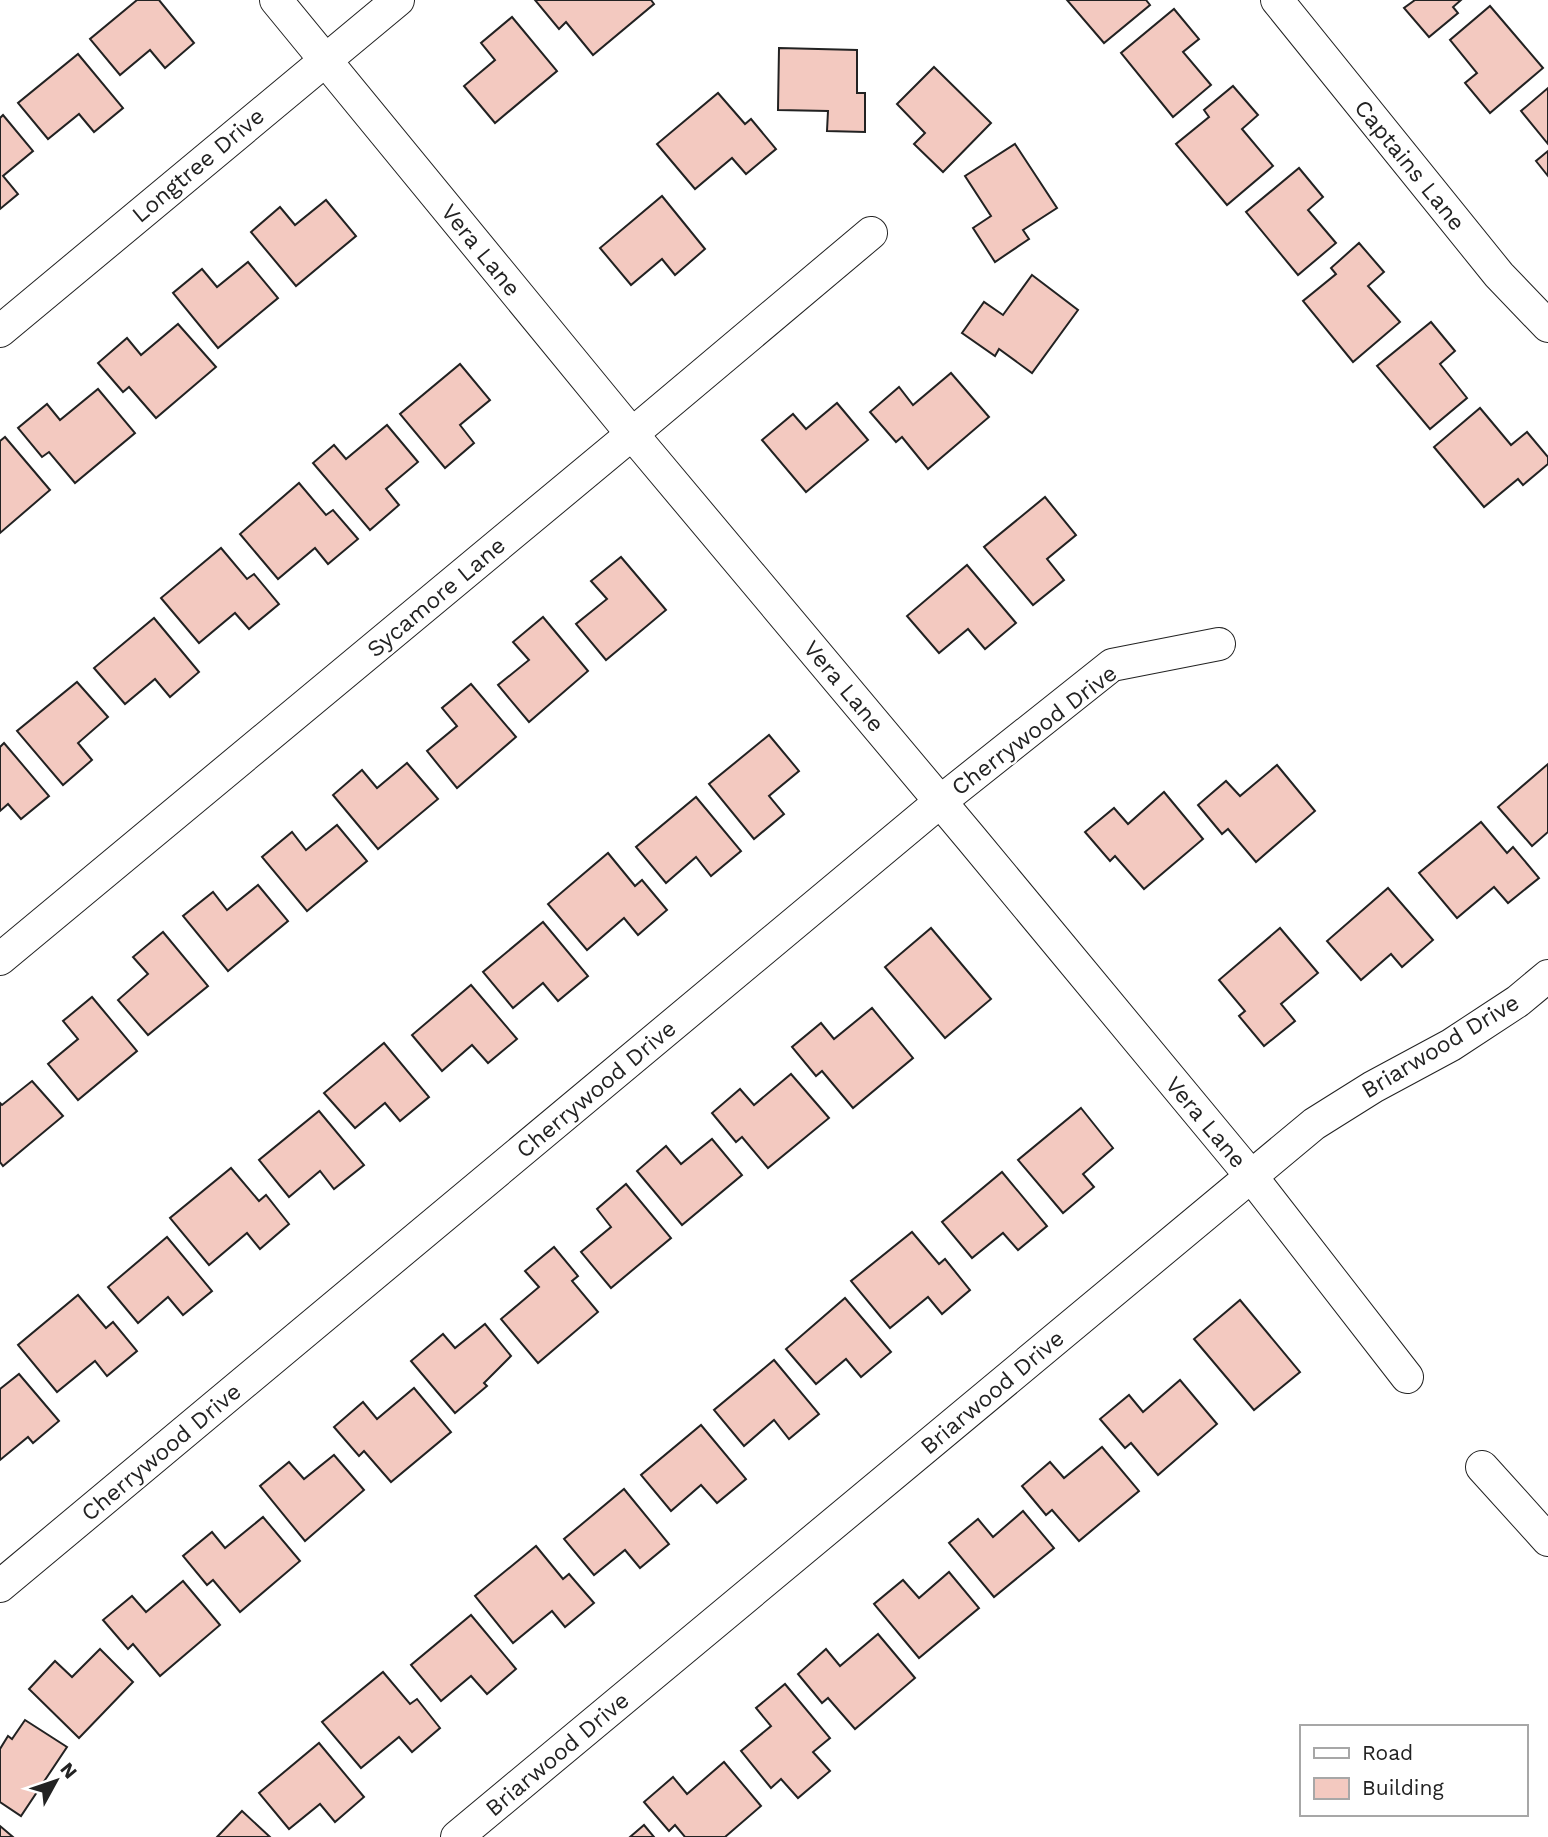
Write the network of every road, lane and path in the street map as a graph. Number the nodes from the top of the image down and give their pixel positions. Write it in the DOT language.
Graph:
graph roads {
  1 [pos="276,0"];
  2 [pos="398,0"];
  3 [pos="1277,0"];
  4 [pos="324,59"];
  5 [pos="871,233"];
  6 [pos="1548,326"];
  7 [pos="0,331"];
  8 [pos="632,434"];
  9 [pos="1219,644"];
  10 [pos="941,802"];
  11 [pos="0,959"];
  12 [pos="1548,976"];
  13 [pos="1251,1176"];
  14 [pos="1407,1377"];
  15 [pos="1482,1467"];
  16 [pos="1548,1541"];
  17 [pos="0,1586"];
  18 [pos="457,1837"];
  1 -- 4 [label="street, Vera Lane"];
  2 -- 4 [label="street, Longtree Drive"];
  3 -- 6 [label="street, Captains Lane"];
  4 -- 7 [label="street, Longtree Drive"];
  4 -- 8 [label="street, Vera Lane"];
  5 -- 8 [label="street, Sycamore Lane"];
  8 -- 10 [label="street, Vera Lane"];
  8 -- 11 [label="street, Sycamore Lane"];
  9 -- 10 [label="street, Cherrywood Drive"];
  10 -- 13 [label="street, Vera Lane"];
  10 -- 17 [label="street, Cherrywood Drive"];
  12 -- 13 [label="street, Briarwood Drive"];
  13 -- 14 [label="street, Vera Lane"];
  13 -- 18 [label="street, Briarwood Drive"];
  15 -- 16 [label="street"];
}
